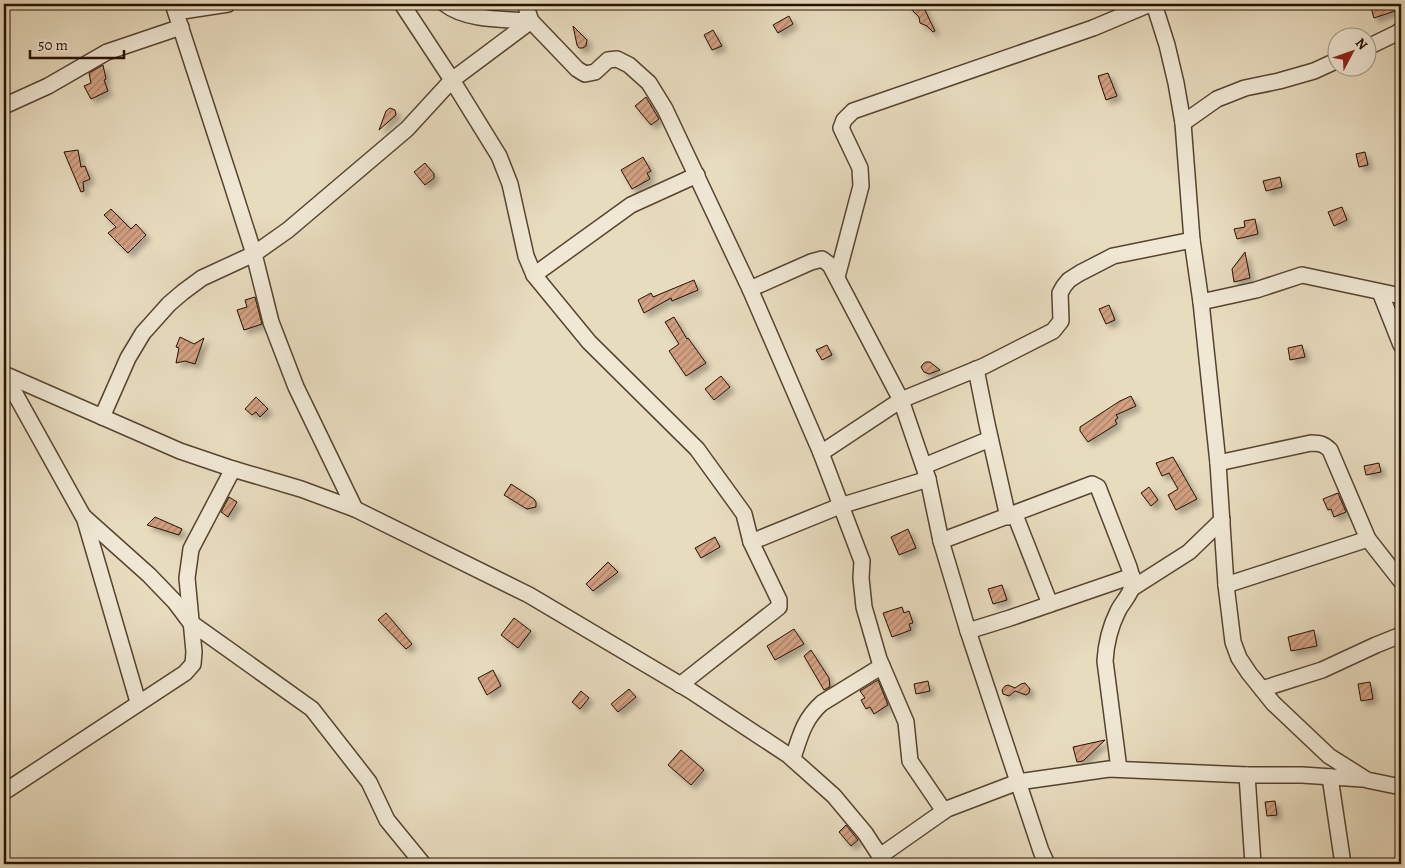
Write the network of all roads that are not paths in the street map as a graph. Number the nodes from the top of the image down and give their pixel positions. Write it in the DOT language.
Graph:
graph roads {
  1 [pos="228,4"];
  2 [pos="402,4"];
  3 [pos="445,4"];
  4 [pos="525,4"];
  5 [pos="1152,4"];
  6 [pos="174,8"];
  7 [pos="531,21"];
  8 [pos="180,27"];
  9 [pos="1401,30"];
  10 [pos="1378,42"];
  11 [pos="1328,65"];
  12 [pos="452,80"];
  13 [pos="4,106"];
  14 [pos="1183,123"];
  15 [pos="697,175"];
  16 [pos="1192,240"];
  17 [pos="254,254"];
  18 [pos="534,275"];
  19 [pos="837,277"];
  20 [pos="750,289"];
  21 [pos="1380,292"];
  22 [pos="1401,296"];
  23 [pos="1201,302"];
  24 [pos="1401,345"];
  25 [pos="976,369"];
  26 [pos="4,374"];
  27 [pos="901,400"];
  28 [pos="102,417"];
  29 [pos="990,439"];
  30 [pos="821,453"];
  31 [pos="1218,463"];
  32 [pos="234,469"];
  33 [pos="926,473"];
  34 [pos="840,506"];
  35 [pos="354,509"];
  36 [pos="83,516"];
  37 [pos="1012,516"];
  38 [pos="1222,520"];
  39 [pos="1368,539"];
  40 [pos="941,541"];
  41 [pos="751,542"];
  42 [pos="1401,581"];
  43 [pos="1132,582"];
  44 [pos="1226,585"];
  45 [pos="1050,604"];
  46 [pos="190,622"];
  47 [pos="968,631"];
  48 [pos="1401,636"];
  49 [pos="882,666"];
  50 [pos="680,685"];
  51 [pos="1262,689"];
  52 [pos="138,702"];
  53 [pos="793,758"];
  54 [pos="1119,769"];
  55 [pos="1247,775"];
  56 [pos="1330,777"];
  57 [pos="1368,780"];
  58 [pos="1018,782"];
  59 [pos="1401,787"];
  60 [pos="4,792"];
  61 [pos="944,811"];
  62 [pos="882,860"];
  63 [pos="423,864"];
  64 [pos="1047,864"];
  65 [pos="1254,864"];
  66 [pos="1343,864"];
  1 -- 6 [label="street"];
  2 -- 12 [label="street"];
  3 -- 7 [label="street"];
  4 -- 7 [label="street"];
  5 -- 14 [label="street"];
  5 -- 19 [label="street"];
  6 -- 8 [label="street"];
  7 -- 12 [label="street"];
  7 -- 15 [label="street"];
  8 -- 13 [label="street"];
  8 -- 17 [label="street"];
  9 -- 10 [label="street"];
  11 -- 14 [label="street"];
  12 -- 17 [label="street"];
  12 -- 18 [label="street"];
  14 -- 16 [label="street"];
  15 -- 18 [label="street"];
  15 -- 20 [label="street"];
  16 -- 23 [label="street"];
  16 -- 25 [label="street"];
  17 -- 28 [label="street"];
  17 -- 35 [label="street"];
  18 -- 41 [label="street"];
  19 -- 20 [label="street"];
  19 -- 27 [label="street"];
  20 -- 30 [label="street"];
  21 -- 22 [label="street"];
  21 -- 23 [label="street"];
  21 -- 24 [label="street"];
  23 -- 31 [label="street"];
  25 -- 27 [label="street"];
  25 -- 29 [label="street"];
  26 -- 28 [label="street"];
  26 -- 36 [label="street"];
  27 -- 30 [label="street"];
  27 -- 33 [label="street"];
  28 -- 32 [label="street"];
  29 -- 33 [label="street"];
  29 -- 37 [label="street"];
  30 -- 34 [label="street"];
  31 -- 38 [label="street"];
  31 -- 39 [label="street"];
  32 -- 35 [label="street"];
  32 -- 46 [label="street"];
  33 -- 34 [label="street"];
  33 -- 40 [label="street"];
  34 -- 41 [label="street"];
  34 -- 49 [label="street"];
  35 -- 50 [label="street"];
  36 -- 46 [label="street"];
  36 -- 52 [label="street"];
  37 -- 40 [label="street"];
  37 -- 43 [label="street"];
  37 -- 45 [label="street"];
  38 -- 43 [label="street"];
  38 -- 44 [label="street"];
  39 -- 42 [label="street"];
  39 -- 44 [label="street"];
  40 -- 47 [label="street"];
  41 -- 50 [label="street"];
  43 -- 45 [label="street"];
  43 -- 54 [label="street"];
  44 -- 51 [label="street"];
  45 -- 47 [label="street"];
  46 -- 52 [label="street"];
  46 -- 63 [label="street"];
  47 -- 58 [label="street"];
  48 -- 51 [label="street"];
  49 -- 53 [label="street"];
  49 -- 61 [label="street"];
  50 -- 53 [label="street"];
  51 -- 57 [label="street"];
  52 -- 60 [label="street"];
  53 -- 62 [label="street"];
  54 -- 55 [label="street"];
  54 -- 58 [label="street"];
  55 -- 56 [label="street"];
  55 -- 65 [label="street"];
  56 -- 57 [label="street"];
  56 -- 66 [label="street"];
  57 -- 59 [label="street"];
  58 -- 61 [label="street"];
  58 -- 64 [label="street"];
  61 -- 62 [label="street"];
}
